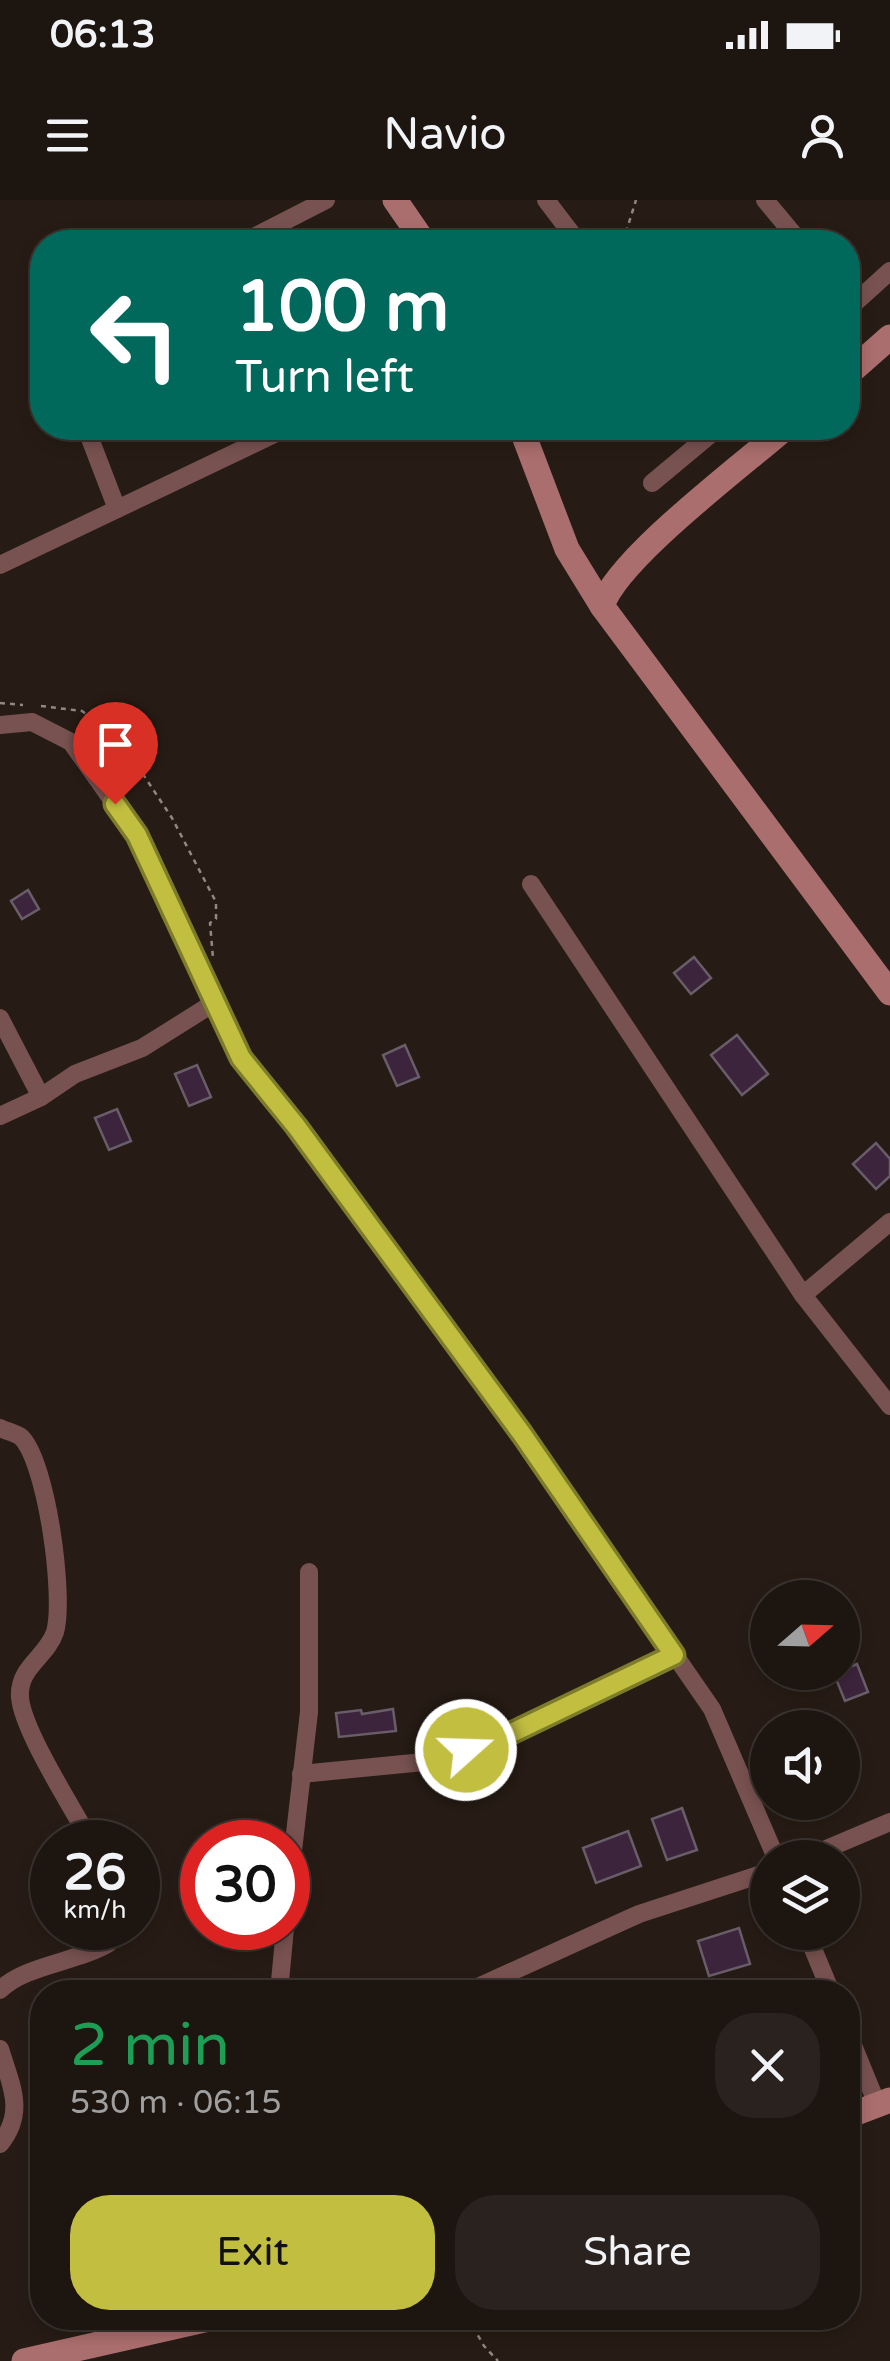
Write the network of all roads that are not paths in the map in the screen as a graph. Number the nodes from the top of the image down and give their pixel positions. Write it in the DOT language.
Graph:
graph roads {
  1 [pos="326,200"];
  2 [pos="546,200"];
  3 [pos="765,200"];
  4 [pos="405,204"];
  5 [pos="267,230"];
  6 [pos="418,230"];
  7 [pos="569,230"];
  8 [pos="790,230"];
  9 [pos="890,271"];
  10 [pos="860,295"];
  11 [pos="890,336"];
  12 [pos="860,363"];
  13 [pos="91,440"];
  14 [pos="262,440"];
  15 [pos="526,440"];
  16 [pos="704,440"];
  17 [pos="761,440"];
  18 [pos="652,483"];
  19 [pos="117,509"];
  20 [pos="0,564"];
  21 [pos="602,606"];
  22 [pos="0,725"];
  23 [pos="530,884"];
  24 [pos="890,992"];
  25 [pos="217,1001"];
  26 [pos="0,1018"];
  27 [pos="41,1097"];
  28 [pos="0,1116"];
  29 [pos="890,1222"];
  30 [pos="803,1294"];
  31 [pos="890,1406"];
  32 [pos="0,1428"];
  33 [pos="309,1572"];
  34 [pos="674,1655"];
  35 [pos="301,1774"];
  36 [pos="80,1820"];
  37 [pos="296,1820"];
  38 [pos="890,1822"];
  39 [pos="768,1840"];
  40 [pos="848,1840"];
  41 [pos="750,1878"];
  42 [pos="97,1950"];
  43 [pos="283,1950"];
  44 [pos="814,1950"];
  45 [pos="280,1980"];
  46 [pos="493,1980"];
  47 [pos="826,1980"];
  48 [pos="0,1990"];
  49 [pos="0,2049"];
  50 [pos="860,2057"];
  51 [pos="883,2102"];
  52 [pos="0,2144"];
  53 [pos="160,2330"];
  54 [pos="24,2361"];
  1 -- 5 [label="street"];
  2 -- 7 [label="street"];
  3 -- 8 [label="street"];
  4 -- 6 [label="street"];
  9 -- 10 [label="street"];
  11 -- 12 [label="street"];
  13 -- 19 [label="street"];
  14 -- 19 [label="street"];
  15 -- 21 [label="street"];
  16 -- 18 [label="street"];
  17 -- 21 [label="street"];
  19 -- 20 [label="street"];
  21 -- 24 [label="street"];
  22 -- 25 [label="street"];
  23 -- 30 [label="street"];
  25 -- 27 [label="street"];
  25 -- 34 [label="street"];
  26 -- 27 [label="street"];
  27 -- 28 [label="street"];
  29 -- 30 [label="street"];
  30 -- 31 [label="street"];
  32 -- 36 [label="street"];
  33 -- 35 [label="street"];
  34 -- 35 [label="street"];
  34 -- 39 [label="street"];
  35 -- 37 [label="street"];
  38 -- 40 [label="street"];
  41 -- 46 [label="street"];
  42 -- 48 [label="street"];
  43 -- 45 [label="street"];
  44 -- 47 [label="street"];
  49 -- 52 [label="street"];
  50 -- 51 [label="street"];
  53 -- 54 [label="street"];
}
